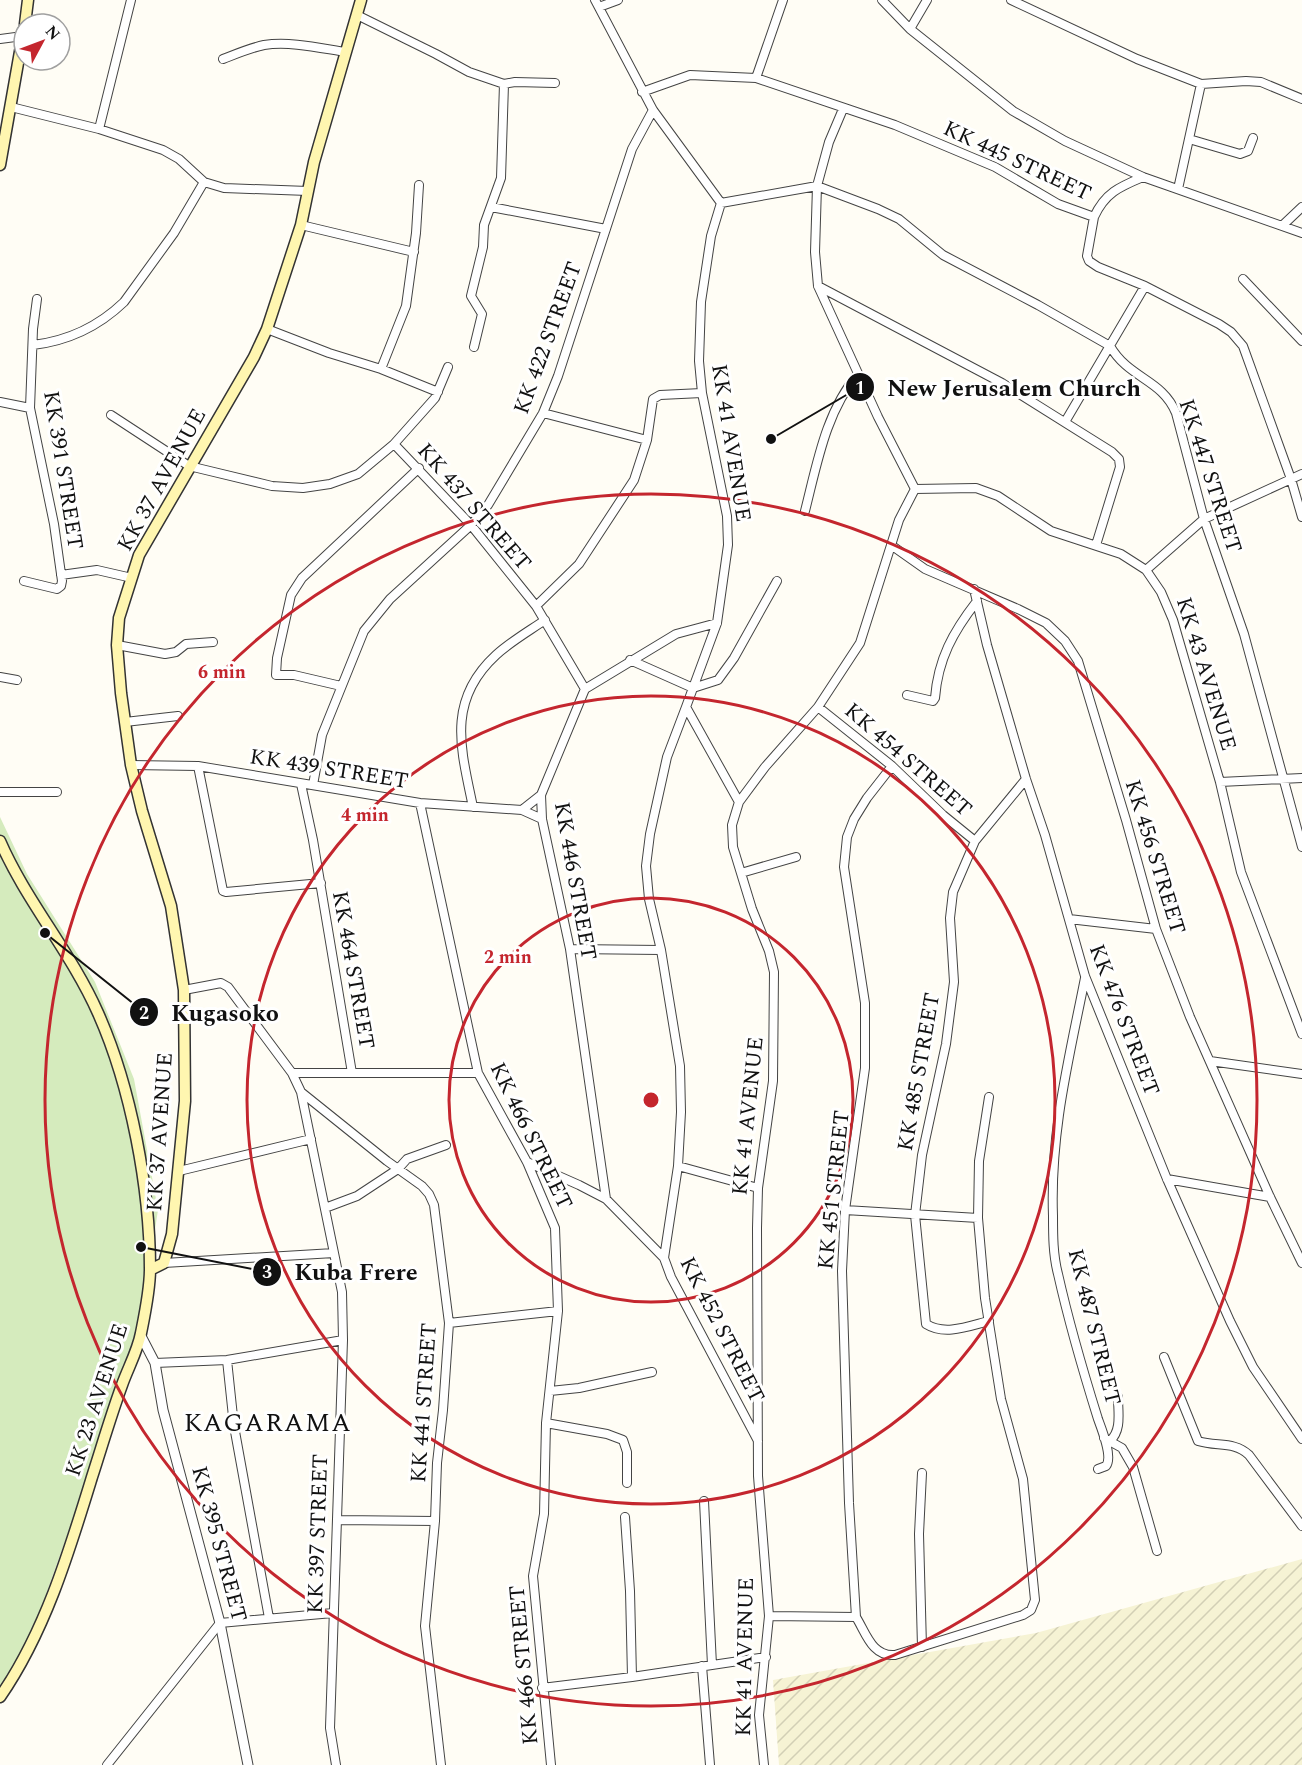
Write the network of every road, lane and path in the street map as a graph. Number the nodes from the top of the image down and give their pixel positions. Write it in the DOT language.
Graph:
graph roads {
  1 [pos="131,0"];
  2 [pos="361,0"];
  3 [pos="618,0"];
  4 [pos="783,0"];
  5 [pos="882,0"];
  6 [pos="927,0"];
  7 [pos="1011,0"];
  8 [pos="597,4"];
  9 [pos="357,15"];
  10 [pos="910,29"];
  11 [pos="346,51"];
  12 [pos="223,59"];
  13 [pos="17,72"];
  14 [pos="756,78"];
  15 [pos="555,83"];
  16 [pos="504,84"];
  17 [pos="1200,84"];
  18 [pos="642,92"];
  19 [pos="1302,99"];
  20 [pos="11,107"];
  21 [pos="843,109"];
  22 [pos="653,110"];
  23 [pos="99,129"];
  24 [pos="1253,138"];
  25 [pos="1189,139"];
  26 [pos="0,165"];
  27 [pos="1143,177"];
  28 [pos="204,182"];
  29 [pos="419,185"];
  30 [pos="817,186"];
  31 [pos="1178,189"];
  32 [pos="308,191"];
  33 [pos="722,203"];
  34 [pos="491,207"];
  35 [pos="1302,207"];
  36 [pos="1094,217"];
  37 [pos="301,225"];
  38 [pos="1282,225"];
  39 [pos="606,229"];
  40 [pos="1302,233"];
  41 [pos="414,252"];
  42 [pos="1244,279"];
  43 [pos="818,286"];
  44 [pos="1146,286"];
  45 [pos="37,299"];
  46 [pos="267,329"];
  47 [pos="1302,341"];
  48 [pos="33,345"];
  49 [pos="1110,346"];
  50 [pos="474,347"];
  51 [pos="448,367"];
  52 [pos="381,369"];
  53 [pos="858,374"];
  54 [pos="438,392"];
  55 [pos="702,393"];
  56 [pos="0,402"];
  57 [pos="30,408"];
  58 [pos="543,413"];
  59 [pos="111,415"];
  60 [pos="1065,422"];
  61 [pos="647,440"];
  62 [pos="394,444"];
  63 [pos="189,466"];
  64 [pos="419,468"];
  65 [pos="1302,474"];
  66 [pos="1291,479"];
  67 [pos="915,489"];
  68 [pos="805,511"];
  69 [pos="1302,518"];
  70 [pos="1204,519"];
  71 [pos="471,525"];
  72 [pos="891,545"];
  73 [pos="1096,545"];
  74 [pos="1146,570"];
  75 [pos="61,575"];
  76 [pos="132,578"];
  77 [pos="24,581"];
  78 [pos="777,581"];
  79 [pos="974,589"];
  80 [pos="976,601"];
  81 [pos="536,606"];
  82 [pos="545,620"];
  83 [pos="717,623"];
  84 [pos="213,642"];
  85 [pos="117,645"];
  86 [pos="630,660"];
  87 [pos="0,677"];
  88 [pos="17,680"];
  89 [pos="340,686"];
  90 [pos="693,688"];
  91 [pos="585,689"];
  92 [pos="907,695"];
  93 [pos="686,707"];
  94 [pos="818,707"];
  95 [pos="178,716"];
  96 [pos="125,722"];
  97 [pos="131,765"];
  98 [pos="198,766"];
  99 [pos="892,766"];
  100 [pos="1302,778"];
  101 [pos="1026,779"];
  102 [pos="1282,779"];
  103 [pos="1220,782"];
  104 [pos="301,784"];
  105 [pos="313,785"];
  106 [pos="0,792"];
  107 [pos="57,792"];
  108 [pos="541,795"];
  109 [pos="739,802"];
  110 [pos="420,803"];
  111 [pos="473,807"];
  112 [pos="522,810"];
  113 [pos="542,819"];
  114 [pos="0,841"];
  115 [pos="975,841"];
  116 [pos="1302,847"];
  117 [pos="796,857"];
  118 [pos="741,873"];
  119 [pos="321,883"];
  120 [pos="1069,919"];
  121 [pos="1156,929"];
  122 [pos="570,949"];
  123 [pos="662,950"];
  124 [pos="1085,976"];
  125 [pos="184,990"];
  126 [pos="1302,1034"];
  127 [pos="1210,1061"];
  128 [pos="292,1073"];
  129 [pos="352,1073"];
  130 [pos="478,1073"];
  131 [pos="1302,1074"];
  132 [pos="301,1092"];
  133 [pos="989,1097"];
  134 [pos="312,1139"];
  135 [pos="446,1145"];
  136 [pos="527,1162"];
  137 [pos="678,1166"];
  138 [pos="398,1169"];
  139 [pos="179,1171"];
  140 [pos="1167,1179"];
  141 [pos="758,1188"];
  142 [pos="1270,1197"];
  143 [pos="606,1199"];
  144 [pos="325,1208"];
  145 [pos="845,1210"];
  146 [pos="915,1215"];
  147 [pos="978,1218"];
  148 [pos="334,1253"];
  149 [pos="664,1258"];
  150 [pos="164,1263"];
  151 [pos="1302,1263"];
  152 [pos="150,1270"];
  153 [pos="558,1311"];
  154 [pos="989,1321"];
  155 [pos="449,1323"];
  156 [pos="141,1336"];
  157 [pos="343,1340"];
  158 [pos="1164,1357"];
  159 [pos="227,1360"];
  160 [pos="155,1363"];
  161 [pos="652,1372"];
  162 [pos="550,1391"];
  163 [pos="1118,1397"];
  164 [pos="546,1423"];
  165 [pos="1107,1439"];
  166 [pos="1302,1439"];
  167 [pos="759,1442"];
  168 [pos="1098,1469"];
  169 [pos="922,1473"];
  170 [pos="627,1482"];
  171 [pos="704,1501"];
  172 [pos="625,1517"];
  173 [pos="338,1520"];
  174 [pos="435,1521"];
  175 [pos="1302,1526"];
  176 [pos="1157,1551"];
  177 [pos="333,1613"];
  178 [pos="768,1616"];
  179 [pos="856,1617"];
  180 [pos="269,1618"];
  181 [pos="220,1623"];
  182 [pos="922,1647"];
  183 [pos="766,1657"];
  184 [pos="712,1665"];
  185 [pos="702,1666"];
  186 [pos="632,1677"];
  187 [pos="542,1688"];
  188 [pos="0,1697"];
  189 [pos="107,1765"];
  190 [pos="248,1765"];
  191 [pos="336,1765"];
  192 [pos="441,1765"];
  193 [pos="551,1765"];
  194 [pos="710,1765"];
  195 [pos="764,1765"];
  1 -- 23 [label="street"];
  2 -- 9 [label="main road, KK 37 AVENUE"];
  3 -- 8 [label="street"];
  4 -- 14 [label="street"];
  5 -- 10 [label="street"];
  6 -- 10 [label="street"];
  7 -- 17 [label="street"];
  8 -- 18 [label="street"];
  9 -- 11 [label="main road, KK 37 AVENUE"];
  9 -- 16 [label="street"];
  10 -- 27 [label="street"];
  11 -- 12 [label="street"];
  11 -- 32 [label="main road, KK 37 AVENUE"];
  13 -- 20 [label="main road"];
  14 -- 18 [label="street, KK 445 STREET"];
  14 -- 21 [label="street, KK 445 STREET"];
  15 -- 16 [label="street"];
  16 -- 34 [label="street"];
  17 -- 19 [label="street"];
  17 -- 25 [label="street"];
  18 -- 22 [label="street"];
  20 -- 23 [label="street"];
  20 -- 26 [label="main road"];
  21 -- 30 [label="street"];
  21 -- 36 [label="street, KK 445 STREET"];
  22 -- 33 [label="street"];
  22 -- 39 [label="street, KK 422 STREET"];
  23 -- 28 [label="street"];
  24 -- 25 [label="street"];
  25 -- 31 [label="street"];
  27 -- 31 [label="street"];
  27 -- 36 [label="street"];
  28 -- 32 [label="street"];
  28 -- 48 [label="street"];
  29 -- 41 [label="street"];
  30 -- 33 [label="street"];
  30 -- 43 [label="street"];
  30 -- 49 [label="street, KK 447 STREET"];
  31 -- 38 [label="street"];
  32 -- 37 [label="main road, KK 37 AVENUE"];
  33 -- 55 [label="street, KK 41 AVENUE"];
  34 -- 39 [label="street"];
  34 -- 50 [label="street"];
  35 -- 38 [label="street"];
  36 -- 44 [label="street, KK 445 STREET"];
  37 -- 41 [label="street"];
  37 -- 46 [label="main road, KK 37 AVENUE"];
  38 -- 40 [label="street"];
  39 -- 58 [label="street, KK 422 STREET"];
  41 -- 52 [label="street"];
  42 -- 47 [label="street"];
  43 -- 53 [label="street"];
  43 -- 60 [label="street"];
  44 -- 49 [label="street"];
  44 -- 66 [label="street, KK 445 STREET"];
  45 -- 48 [label="street, KK 391 STREET"];
  46 -- 52 [label="street"];
  46 -- 63 [label="main road, KK 37 AVENUE"];
  48 -- 57 [label="street, KK 391 STREET"];
  49 -- 60 [label="street"];
  49 -- 70 [label="street, KK 447 STREET"];
  51 -- 54 [label="street"];
  52 -- 54 [label="street"];
  53 -- 67 [label="street"];
  53 -- 68 [label="street"];
  54 -- 62 [label="street"];
  55 -- 61 [label="street"];
  55 -- 83 [label="street, KK 41 AVENUE"];
  56 -- 57 [label="street"];
  57 -- 75 [label="street, KK 391 STREET"];
  58 -- 61 [label="street"];
  58 -- 71 [label="street, KK 422 STREET"];
  59 -- 63 [label="street, KK 437 STREET"];
  60 -- 73 [label="street"];
  61 -- 81 [label="street"];
  62 -- 63 [label="street, KK 437 STREET"];
  62 -- 64 [label="street, KK 437 STREET"];
  63 -- 76 [label="main road, KK 37 AVENUE"];
  64 -- 71 [label="street, KK 437 STREET"];
  64 -- 89 [label="street"];
  65 -- 66 [label="street"];
  66 -- 69 [label="street, KK 445 STREET"];
  66 -- 70 [label="street"];
  67 -- 72 [label="street"];
  67 -- 73 [label="street, KK 43 AVENUE"];
  70 -- 74 [label="street"];
  70 -- 102 [label="street, KK 447 STREET"];
  71 -- 81 [label="street, KK 437 STREET"];
  71 -- 89 [label="street, KK 422 STREET"];
  72 -- 79 [label="street, KK 456 STREET"];
  72 -- 94 [label="street"];
  73 -- 74 [label="street, KK 43 AVENUE"];
  74 -- 103 [label="street, KK 43 AVENUE"];
  75 -- 76 [label="street, KK 391 STREET"];
  75 -- 77 [label="street"];
  76 -- 85 [label="main road, KK 37 AVENUE"];
  78 -- 90 [label="street"];
  79 -- 80 [label="street, KK 476 STREET"];
  79 -- 121 [label="street, KK 456 STREET"];
  80 -- 92 [label="street"];
  80 -- 101 [label="street, KK 476 STREET"];
  81 -- 82 [label="street, KK 437 STREET"];
  82 -- 91 [label="street, KK 437 STREET"];
  82 -- 111 [label="street"];
  83 -- 86 [label="street"];
  83 -- 90 [label="street, KK 41 AVENUE"];
  84 -- 85 [label="street"];
  85 -- 96 [label="main road, KK 37 AVENUE"];
  86 -- 90 [label="street"];
  86 -- 91 [label="street"];
  87 -- 88 [label="street"];
  89 -- 105 [label="street, KK 422 STREET"];
  90 -- 93 [label="street, KK 41 AVENUE"];
  91 -- 108 [label="street, KK 446 STREET"];
  93 -- 109 [label="street"];
  93 -- 123 [label="street, KK 41 AVENUE"];
  94 -- 99 [label="street, KK 454 STREET"];
  94 -- 109 [label="street"];
  95 -- 96 [label="street"];
  96 -- 97 [label="main road, KK 37 AVENUE"];
  97 -- 98 [label="street, KK 439 STREET"];
  97 -- 125 [label="main road, KK 37 AVENUE"];
  98 -- 104 [label="street, KK 439 STREET"];
  98 -- 119 [label="street, KK 464 STREET"];
  99 -- 115 [label="street, KK 454 STREET"];
  99 -- 145 [label="street, KK 451 STREET"];
  100 -- 102 [label="street"];
  101 -- 115 [label="street, KK 485 STREET"];
  101 -- 120 [label="street, KK 476 STREET"];
  102 -- 103 [label="street"];
  102 -- 116 [label="street, KK 447 STREET"];
  103 -- 126 [label="street, KK 43 AVENUE"];
  104 -- 105 [label="street, KK 439 STREET"];
  104 -- 119 [label="street"];
  105 -- 110 [label="street, KK 439 STREET"];
  106 -- 107 [label="street"];
  108 -- 112 [label="street"];
  108 -- 113 [label="street, KK 446 STREET"];
  109 -- 118 [label="street, KK 41 AVENUE"];
  110 -- 111 [label="street, KK 439 STREET"];
  110 -- 130 [label="street, KK 466 STREET"];
  111 -- 112 [label="street, KK 439 STREET"];
  112 -- 113 [label="street, KK 439 STREET"];
  113 -- 122 [label="street, KK 446 STREET"];
  114 -- 152 [label="main road, KK 23 AVENUE"];
  115 -- 146 [label="street, KK 485 STREET"];
  117 -- 118 [label="street"];
  118 -- 141 [label="street, KK 41 AVENUE"];
  119 -- 129 [label="street, KK 464 STREET"];
  120 -- 121 [label="street"];
  120 -- 124 [label="street, KK 476 STREET"];
  121 -- 127 [label="street, KK 456 STREET"];
  122 -- 123 [label="street"];
  122 -- 143 [label="street, KK 446 STREET"];
  123 -- 137 [label="street, KK 41 AVENUE"];
  124 -- 140 [label="street, KK 476 STREET"];
  124 -- 165 [label="street, KK 487 STREET"];
  125 -- 128 [label="street, KK 441 STREET"];
  125 -- 139 [label="main road, KK 37 AVENUE"];
  127 -- 131 [label="street"];
  127 -- 142 [label="street, KK 456 STREET"];
  128 -- 129 [label="street, KK 464 STREET"];
  128 -- 132 [label="street, KK 441 STREET"];
  129 -- 130 [label="street, KK 464 STREET"];
  130 -- 136 [label="street, KK 466 STREET"];
  132 -- 134 [label="street, KK 397 STREET"];
  132 -- 138 [label="street, KK 441 STREET"];
  133 -- 147 [label="street"];
  134 -- 139 [label="street"];
  134 -- 144 [label="street, KK 397 STREET"];
  135 -- 138 [label="street"];
  136 -- 143 [label="street, KK 452 STREET"];
  136 -- 153 [label="street, KK 466 STREET"];
  137 -- 141 [label="street"];
  137 -- 149 [label="street, KK 41 AVENUE"];
  138 -- 144 [label="street"];
  138 -- 155 [label="street, KK 441 STREET"];
  139 -- 150 [label="main road, KK 37 AVENUE"];
  140 -- 142 [label="street"];
  140 -- 166 [label="street, KK 476 STREET"];
  141 -- 167 [label="street, KK 41 AVENUE"];
  142 -- 151 [label="street, KK 456 STREET"];
  143 -- 149 [label="street, KK 452 STREET"];
  144 -- 148 [label="street, KK 397 STREET"];
  145 -- 146 [label="street"];
  145 -- 179 [label="street, KK 451 STREET"];
  146 -- 147 [label="street"];
  146 -- 154 [label="street, KK 485 STREET"];
  147 -- 154 [label="street"];
  148 -- 150 [label="street"];
  148 -- 157 [label="street, KK 397 STREET"];
  149 -- 167 [label="street, KK 452 STREET"];
  150 -- 152 [label="main road"];
  152 -- 156 [label="main road, KK 23 AVENUE"];
  153 -- 155 [label="street"];
  153 -- 162 [label="street, KK 466 STREET"];
  154 -- 182 [label="street"];
  155 -- 174 [label="street, KK 441 STREET"];
  156 -- 160 [label="street, KK 395 STREET"];
  156 -- 188 [label="main road, KK 23 AVENUE"];
  157 -- 159 [label="street"];
  157 -- 173 [label="street, KK 397 STREET"];
  158 -- 175 [label="street"];
  159 -- 160 [label="street"];
  159 -- 180 [label="street"];
  160 -- 181 [label="street, KK 395 STREET"];
  161 -- 162 [label="street"];
  162 -- 164 [label="street, KK 466 STREET"];
  163 -- 165 [label="street, KK 487 STREET"];
  164 -- 170 [label="street"];
  164 -- 187 [label="street, KK 466 STREET"];
  165 -- 168 [label="street, KK 487 STREET"];
  165 -- 176 [label="street, KK 487 STREET"];
  167 -- 178 [label="street, KK 41 AVENUE"];
  169 -- 182 [label="street"];
  171 -- 184 [label="street"];
  172 -- 186 [label="street"];
  173 -- 174 [label="street"];
  173 -- 177 [label="street, KK 397 STREET"];
  174 -- 192 [label="street, KK 441 STREET"];
  177 -- 180 [label="street"];
  177 -- 191 [label="street, KK 397 STREET"];
  178 -- 179 [label="street"];
  178 -- 183 [label="street, KK 41 AVENUE"];
  179 -- 182 [label="street"];
  180 -- 181 [label="street"];
  181 -- 189 [label="street"];
  181 -- 190 [label="street, KK 395 STREET"];
  183 -- 184 [label="street"];
  183 -- 195 [label="street, KK 41 AVENUE"];
  184 -- 185 [label="street"];
  185 -- 186 [label="street"];
  185 -- 194 [label="street"];
  186 -- 187 [label="street"];
  187 -- 193 [label="street, KK 466 STREET"];
}
